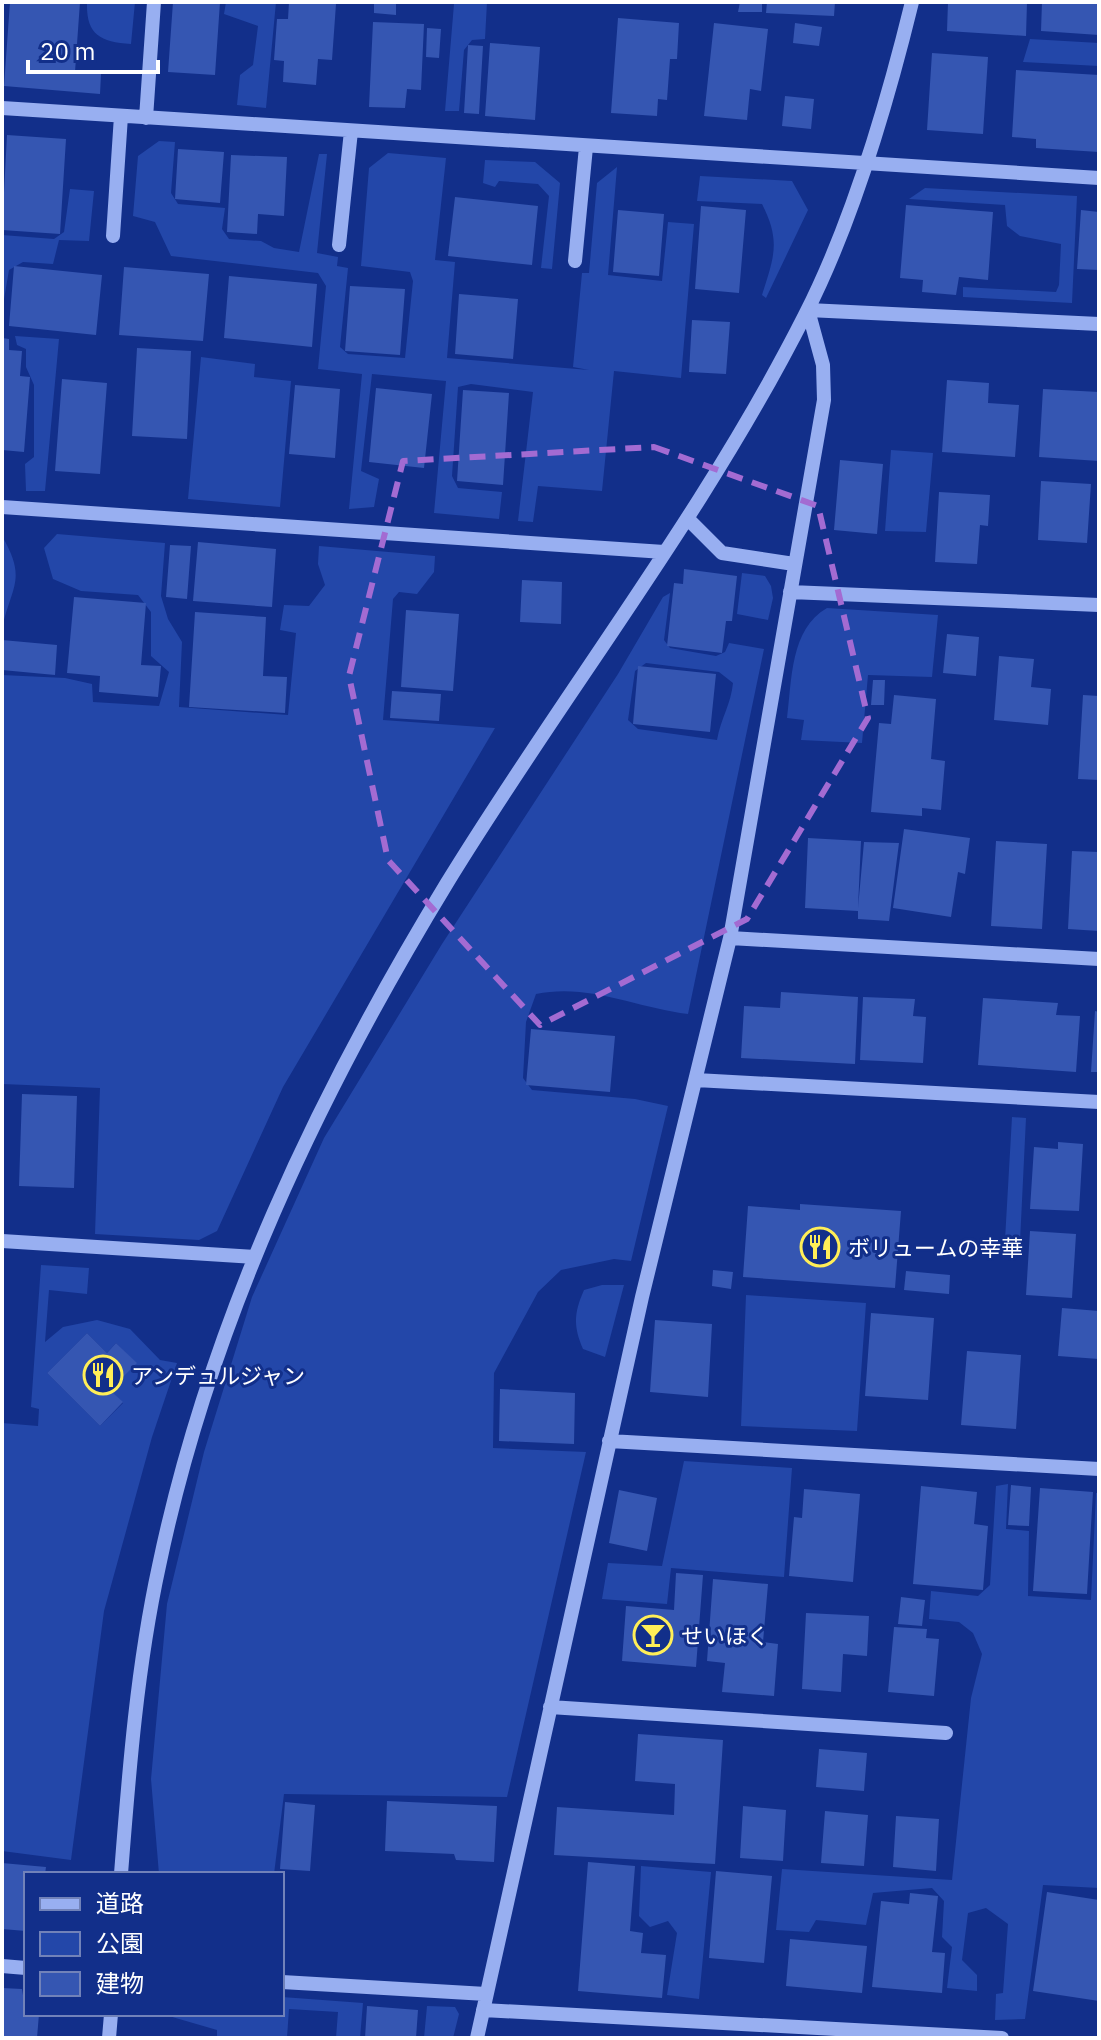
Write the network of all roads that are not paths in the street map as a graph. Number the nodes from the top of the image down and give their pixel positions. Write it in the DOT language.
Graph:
graph roads {
  1 [pos="154,2"];
  2 [pos="912,2"];
  3 [pos="2,108"];
  4 [pos="121,116"];
  5 [pos="146,118"];
  6 [pos="351,131"];
  7 [pos="586,147"];
  8 [pos="866,166"];
  9 [pos="1099,178"];
  10 [pos="113,236"];
  11 [pos="339,245"];
  12 [pos="575,261"];
  13 [pos="808,310"];
  14 [pos="1099,324"];
  15 [pos="2,507"];
  16 [pos="688,519"];
  17 [pos="664,552"];
  18 [pos="794,564"];
  19 [pos="790,592"];
  20 [pos="1099,605"];
  21 [pos="730,938"];
  22 [pos="1099,959"];
  23 [pos="696,1080"];
  24 [pos="1099,1102"];
  25 [pos="2,1241"];
  26 [pos="255,1257"];
  27 [pos="609,1441"];
  28 [pos="1099,1469"];
  29 [pos="550,1707"];
  30 [pos="946,1733"];
  31 [pos="121,1872"];
  32 [pos="2,1966"];
  33 [pos="24,1968"];
  34 [pos="284,1982"];
  35 [pos="486,1994"];
  36 [pos="483,2010"];
  37 [pos="111,2016"];
  38 [pos="109,2038"];
  39 [pos="477,2038"];
  40 [pos="1002,2038"];
  1 -- 5 [label="street"];
  2 -- 8 [label="street"];
  3 -- 4 [label="street"];
  4 -- 5 [label="street"];
  4 -- 10 [label="street"];
  5 -- 6 [label="street"];
  6 -- 7 [label="street"];
  6 -- 11 [label="street"];
  7 -- 8 [label="street"];
  7 -- 12 [label="street"];
  8 -- 9 [label="street"];
  8 -- 13 [label="street"];
  13 -- 14 [label="street"];
  13 -- 16 [label="street"];
  13 -- 18 [label="street"];
  15 -- 17 [label="street"];
  16 -- 17 [label="street"];
  16 -- 18 [label="street"];
  17 -- 26 [label="street"];
  18 -- 19 [label="street"];
  19 -- 20 [label="street"];
  19 -- 21 [label="street"];
  21 -- 22 [label="street"];
  21 -- 23 [label="street"];
  23 -- 24 [label="street"];
  23 -- 27 [label="street"];
  25 -- 26 [label="street"];
  26 -- 31 [label="street"];
  27 -- 28 [label="street"];
  27 -- 29 [label="street"];
  29 -- 30 [label="street"];
  29 -- 35 [label="street"];
  32 -- 33 [label="street"];
  34 -- 35 [label="street"];
  35 -- 36 [label="street"];
  36 -- 39 [label="street"];
  36 -- 40 [label="street"];
  37 -- 38 [label="street"];
}
